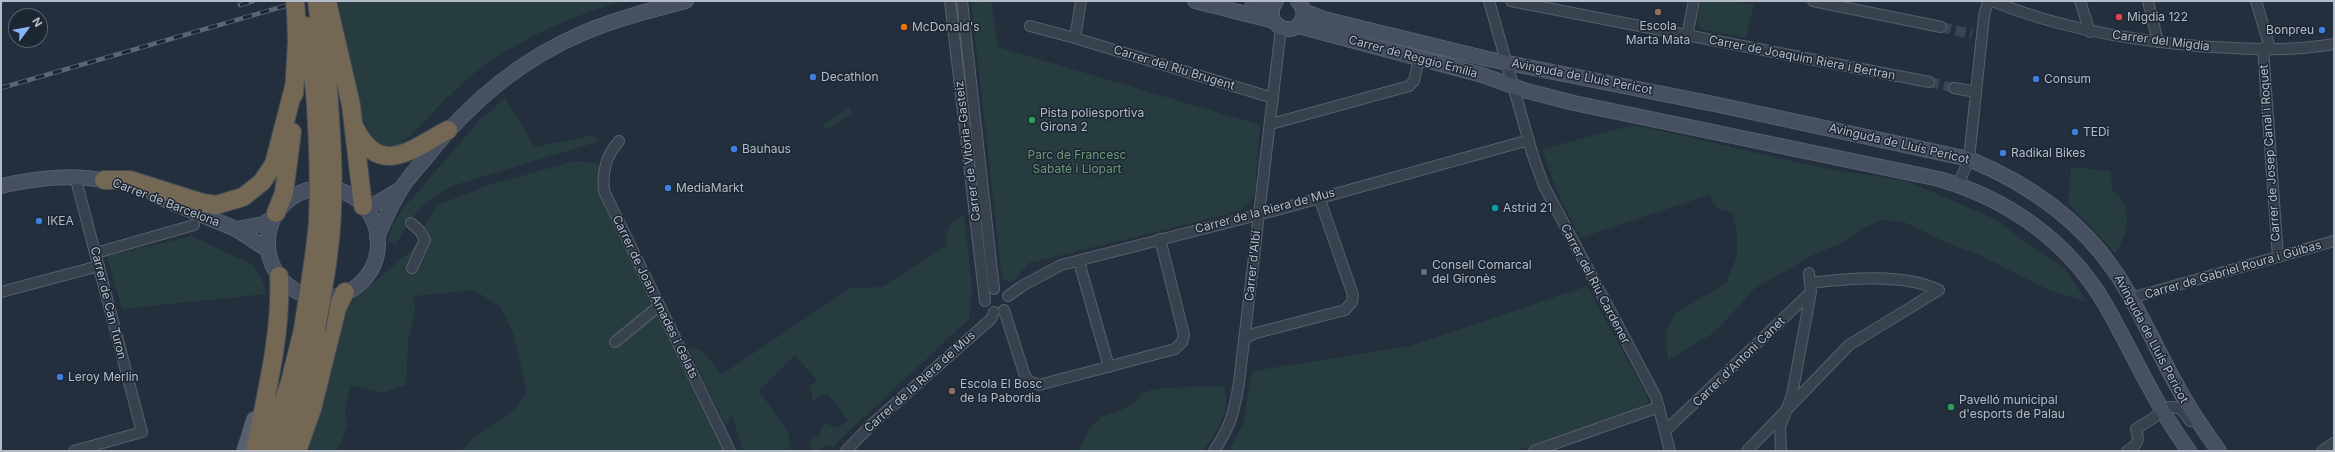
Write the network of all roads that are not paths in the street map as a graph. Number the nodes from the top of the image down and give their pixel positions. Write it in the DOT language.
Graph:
graph roads {
  1 [pos="686,1"];
  2 [pos="950,1"];
  3 [pos="962,1"];
  4 [pos="1081,1"];
  5 [pos="1195,1"];
  6 [pos="1252,1"];
  7 [pos="1489,1"];
  8 [pos="1511,1"];
  9 [pos="1694,1"];
  10 [pos="1813,1"];
  11 [pos="1988,1"];
  12 [pos="1992,1"];
  13 [pos="2080,1"];
  14 [pos="2148,1"];
  15 [pos="2256,1"];
  16 [pos="1274,4"];
  17 [pos="1300,4"];
  18 [pos="311,6"];
  19 [pos="1277,24"];
  20 [pos="1030,26"];
  21 [pos="1298,26"];
  22 [pos="1941,27"];
  23 [pos="2090,32"];
  24 [pos="1687,36"];
  25 [pos="1075,38"];
  26 [pos="2158,42"];
  27 [pos="2334,44"];
  28 [pos="2267,48"];
  29 [pos="1488,59"];
  30 [pos="1508,62"];
  31 [pos="1417,65"];
  32 [pos="1929,82"];
  33 [pos="295,83"];
  34 [pos="1954,88"];
  35 [pos="1521,89"];
  36 [pos="1976,92"];
  37 [pos="1273,98"];
  38 [pos="353,124"];
  39 [pos="1271,124"];
  40 [pos="448,130"];
  41 [pos="1528,140"];
  42 [pos="619,141"];
  43 [pos="1969,159"];
  44 [pos="75,176"];
  45 [pos="104,180"];
  46 [pos="1958,184"];
  47 [pos="1,186"];
  48 [pos="401,188"];
  49 [pos="1320,197"];
  50 [pos="364,207"];
  51 [pos="1260,213"];
  52 [pos="275,215"];
  53 [pos="412,223"];
  54 [pos="194,225"];
  55 [pos="236,229"];
  56 [pos="377,237"];
  57 [pos="1160,239"];
  58 [pos="2334,241"];
  59 [pos="268,250"];
  60 [pos="96,253"];
  61 [pos="2278,257"];
  62 [pos="1079,262"];
  63 [pos="99,266"];
  64 [pos="412,268"];
  65 [pos="279,276"];
  66 [pos="1810,282"];
  67 [pos="994,289"];
  68 [pos="1,292"];
  69 [pos="345,292"];
  70 [pos="1008,296"];
  71 [pos="2131,298"];
  72 [pos="984,301"];
  73 [pos="659,306"];
  74 [pos="999,311"];
  75 [pos="309,330"];
  76 [pos="1245,338"];
  77 [pos="614,342"];
  78 [pos="1109,367"];
  79 [pos="268,383"];
  80 [pos="1660,407"];
  81 [pos="1785,411"];
  82 [pos="2162,412"];
  83 [pos="1665,431"];
  84 [pos="2334,444"];
  85 [pos="2217,448"];
  86 [pos="74,451"];
  87 [pos="244,451"];
  88 [pos="255,451"];
  89 [pos="267,451"];
  90 [pos="281,451"];
  91 [pos="297,451"];
  92 [pos="730,451"];
  93 [pos="846,451"];
  94 [pos="1214,451"];
  95 [pos="1534,451"];
  96 [pos="1670,451"];
  97 [pos="1747,451"];
  98 [pos="1781,451"];
  99 [pos="2127,451"];
  100 [pos="2189,451"];
  101 [pos="2322,451"];
  1 -- 40 [label="street"];
  2 -- 72 [label="street, Carrer de Vitòria-Gasteiz"];
  3 -- 67 [label="street, Carrer de Vitòria-Gasteiz"];
  4 -- 25 [label="street"];
  5 -- 19 [label="street"];
  6 -- 16 [label="street"];
  7 -- 30 [label="street, Carrer del Riu Cardener"];
  8 -- 24 [label="street, Carrer de Joaquim Riera i Bertran"];
  9 -- 24 [label="street"];
  10 -- 22 [label="street"];
  11 -- 36 [label="street"];
  12 -- 23 [label="street, Carrer del Migdia"];
  13 -- 23 [label="street"];
  14 -- 26 [label="street"];
  15 -- 28 [label="street, Carrer de Josep Canal i Roquet"];
  16 -- 19 [label="street"];
  17 -- 21 [label="street"];
  17 -- 29 [label="street, Carrer de Reggio Emília"];
  18 -- 33 [label="highway"];
  18 -- 38 [label="highway"];
  18 -- 75 [label="highway, bridge"];
  19 -- 21 [label="street"];
  19 -- 37 [label="street, Carrer d'Albí"];
  20 -- 25 [label="street, Carrer del Riu Brugent"];
  21 -- 31 [label="street, Carrer de Reggio Emília"];
  23 -- 26 [label="street, Carrer del Migdia"];
  24 -- 32 [label="street, Carrer de Joaquim Riera i Bertran"];
  25 -- 37 [label="street, Carrer del Riu Brugent"];
  26 -- 28 [label="street, Carrer del Migdia"];
  27 -- 28 [label="street, Carrer del Migdia"];
  28 -- 61 [label="street, Carrer de Josep Canal i Roquet"];
  29 -- 30 [label="street, Avinguda de Lluís Pericot"];
  30 -- 35 [label="street, Carrer del Riu Cardener"];
  30 -- 43 [label="street, Avinguda de Lluís Pericot"];
  31 -- 35 [label="street, Carrer de Reggio Emília"];
  31 -- 39 [label="street"];
  33 -- 45 [label="highway"];
  33 -- 52 [label="highway"];
  34 -- 36 [label="street"];
  35 -- 41 [label="street, Carrer del Riu Cardener"];
  35 -- 46 [label="street, Avinguda de Lluís Pericot"];
  36 -- 43 [label="street"];
  37 -- 39 [label="street, Carrer d'Albí"];
  38 -- 40 [label="highway"];
  38 -- 50 [label="highway"];
  39 -- 51 [label="street, Carrer d'Albí"];
  40 -- 48 [label="street"];
  41 -- 49 [label="street, Carrer de la Riera de Mus"];
  41 -- 80 [label="street, Carrer del Riu Cardener"];
  42 -- 73 [label="street, Carrer de Joan Amades i Gelats"];
  43 -- 46 [label="street"];
  43 -- 71 [label="street, Avinguda de Lluís Pericot"];
  44 -- 45 [label="street, Carrer de Barcelona"];
  44 -- 47 [label="street, Carrer de Barcelona"];
  44 -- 60 [label="street, Carrer de Can Turon"];
  45 -- 55 [label="street, Carrer de Barcelona"];
  46 -- 82 [label="street, Avinguda de Lluís Pericot"];
  48 -- 50 [label="street"];
  48 -- 56 [label="street"];
  49 -- 51 [label="street, Carrer de la Riera de Mus"];
  49 -- 76 [label="street"];
  50 -- 52 [label="street"];
  50 -- 56 [label="street"];
  51 -- 57 [label="street, Carrer de la Riera de Mus"];
  51 -- 76 [label="street, Carrer d'Albí"];
  52 -- 55 [label="street, Carrer de Barcelona"];
  52 -- 59 [label="street"];
  53 -- 64 [label="street"];
  54 -- 60 [label="street"];
  55 -- 59 [label="street, Carrer de Barcelona"];
  56 -- 69 [label="street"];
  57 -- 62 [label="street, Carrer de la Riera de Mus"];
  57 -- 78 [label="street"];
  58 -- 61 [label="street, Carrer de Gabriel Roura i Güibas"];
  59 -- 65 [label="street"];
  60 -- 63 [label="street, Carrer de Can Turon"];
  61 -- 71 [label="street, Carrer de Gabriel Roura i Güibas"];
  62 -- 70 [label="street, Carrer de la Riera de Mus"];
  62 -- 78 [label="street"];
  63 -- 68 [label="street"];
  63 -- 86 [label="street, Carrer de Can Turon"];
  65 -- 69 [label="street"];
  65 -- 79 [label="highway"];
  66 -- 81 [label="street"];
  66 -- 81 [label="street"];
  66 -- 83 [label="street, Carrer d'Antoni Canet"];
  67 -- 70 [label="street"];
  67 -- 72 [label="street"];
  69 -- 91 [label="highway"];
  70 -- 74 [label="street"];
  71 -- 85 [label="street, Avinguda de Lluís Pericot"];
  72 -- 74 [label="street"];
  73 -- 77 [label="street"];
  73 -- 92 [label="street, Carrer de Joan Amades i Gelats"];
  74 -- 78 [label="street"];
  74 -- 93 [label="street, Carrer de la Riera de Mus"];
  75 -- 89 [label="highway"];
  75 -- 90 [label="highway"];
  76 -- 94 [label="street, Carrer d'Albí"];
  79 -- 87 [label="main road"];
  79 -- 88 [label="highway"];
  80 -- 83 [label="street, Carrer del Riu Cardener"];
  80 -- 95 [label="street"];
  81 -- 97 [label="street"];
  81 -- 98 [label="street"];
  82 -- 85 [label="street"];
  82 -- 99 [label="street"];
  82 -- 100 [label="street, Avinguda de Lluís Pericot"];
  83 -- 96 [label="street, Carrer del Riu Cardener"];
  84 -- 101 [label="street"];
}
